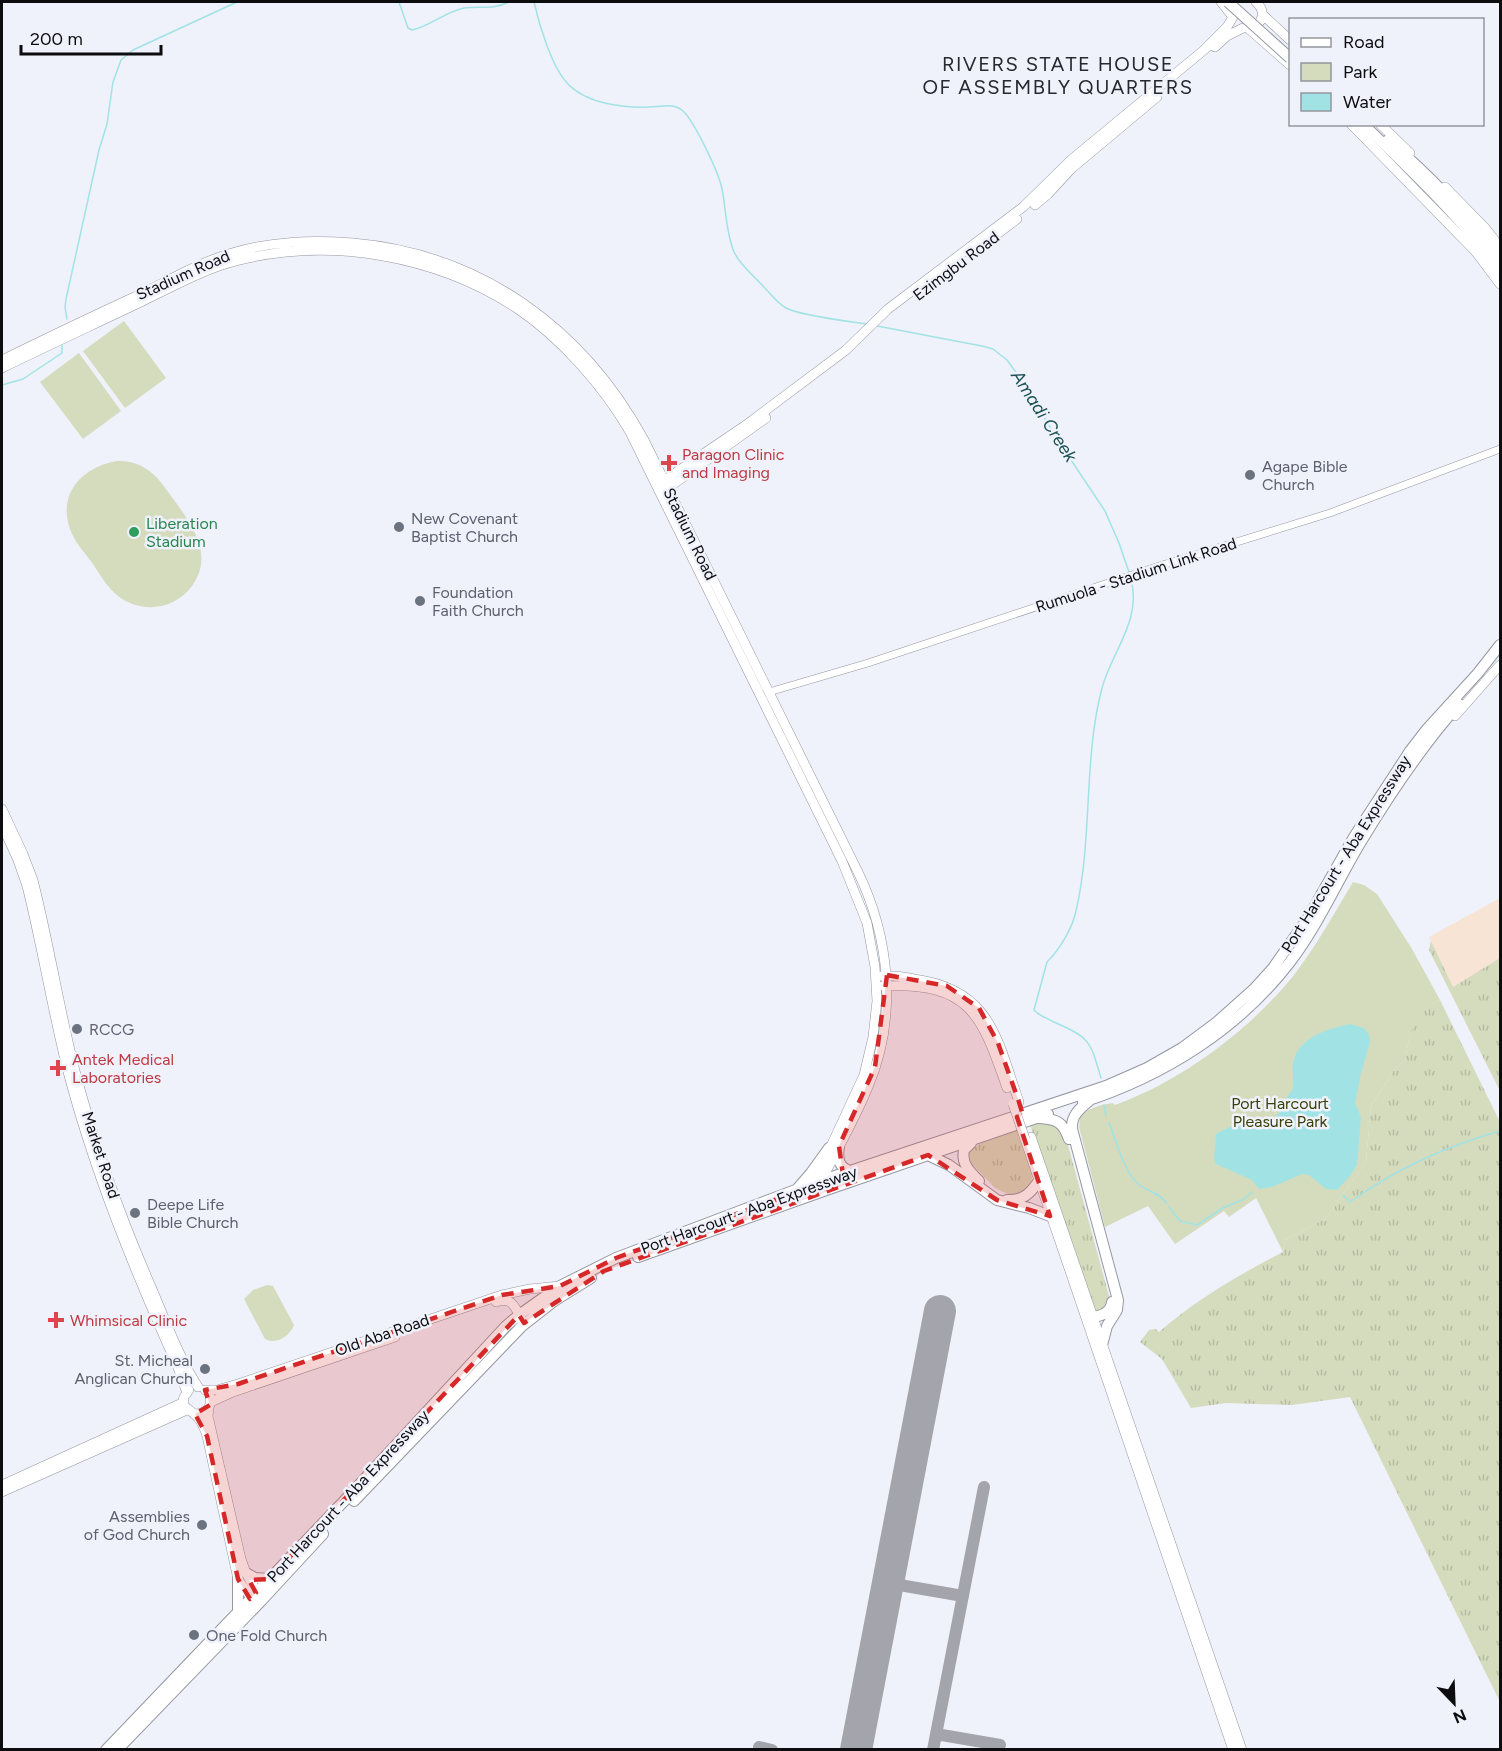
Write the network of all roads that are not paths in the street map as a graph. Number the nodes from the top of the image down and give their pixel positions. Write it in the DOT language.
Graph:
graph roads {
  1 [pos="1221,2"];
  2 [pos="1228,2"];
  3 [pos="1239,2"];
  4 [pos="1269,2"];
  5 [pos="1260,9"];
  6 [pos="1233,17"];
  7 [pos="1246,28"];
  8 [pos="1289,39"];
  9 [pos="1289,48"];
  10 [pos="1289,57"];
  11 [pos="1289,64"];
  12 [pos="1353,126"];
  13 [pos="1365,126"];
  14 [pos="1373,126"];
  15 [pos="1382,126"];
  16 [pos="292,246"];
  17 [pos="1500,247"];
  18 [pos="1500,257"];
  19 [pos="1500,270"];
  20 [pos="1500,284"];
  21 [pos="880,320"];
  22 [pos="2,360"];
  23 [pos="2,368"];
  24 [pos="1500,448"];
  25 [pos="662,487"];
  26 [pos="1500,637"];
  27 [pos="1500,645"];
  28 [pos="1500,656"];
  29 [pos="1500,665"];
  30 [pos="769,693"];
  31 [pos="1421,743"];
  32 [pos="1387,802"];
  33 [pos="1373,807"];
  34 [pos="2,809"];
  35 [pos="2,825"];
  36 [pos="887,975"];
  37 [pos="876,976"];
  38 [pos="882,986"];
  39 [pos="1091,1099"];
  40 [pos="1016,1103"];
  41 [pos="1036,1118"];
  42 [pos="1028,1138"];
  43 [pos="974,1140"];
  44 [pos="834,1147"];
  45 [pos="928,1155"];
  46 [pos="853,1172"];
  47 [pos="818,1182"];
  48 [pos="1038,1182"];
  49 [pos="795,1190"];
  50 [pos="1050,1216"];
  51 [pos="560,1286"];
  52 [pos="1092,1317"];
  53 [pos="522,1319"];
  54 [pos="1102,1345"];
  55 [pos="202,1389"];
  56 [pos="188,1405"];
  57 [pos="210,1405"];
  58 [pos="2,1485"];
  59 [pos="2,1492"];
  60 [pos="242,1576"];
  61 [pos="269,1579"];
  62 [pos="256,1599"];
  63 [pos="238,1612"];
  64 [pos="106,1749"];
  65 [pos="117,1749"];
  66 [pos="1233,1749"];
  67 [pos="1242,1749"];
  1 -- 6 [label="main road"];
  2 -- 10 [label="highway, bridge"];
  3 -- 6 [label="main road, Ezimgbu Road"];
  3 -- 9 [label="highway"];
  4 -- 5 [label="main road, Ezimgbu Road"];
  5 -- 7 [label="main road, Ezimgbu Road"];
  5 -- 8 [label="main road"];
  6 -- 7 [label="main road"];
  6 -- 21 [label="main road, Ezimgbu Road"];
  7 -- 11 [label="main road"];
  7 -- 21 [label="main road, Ezimgbu Road"];
  12 -- 20 [label="main road"];
  13 -- 19 [label="highway"];
  14 -- 18 [label="highway"];
  15 -- 17 [label="main road"];
  16 -- 22 [label="main road, Stadium Road"];
  16 -- 23 [label="main road, Stadium Road"];
  16 -- 25 [label="main road, Stadium Road"];
  21 -- 25 [label="main road, Ezimgbu Road"];
  24 -- 30 [label="street, Rumuola - Stadium Link Road"];
  25 -- 30 [label="main road, Stadium Road"];
  25 -- 37 [label="main road, Stadium Road"];
  26 -- 33 [label="main road"];
  27 -- 31 [label="highway"];
  28 -- 31 [label="highway"];
  29 -- 32 [label="main road"];
  30 -- 36 [label="main road, Stadium Road"];
  31 -- 32 [label="highway, Port Harcourt - Aba Expressway"];
  31 -- 33 [label="highway, Port Harcourt - Aba Expressway"];
  32 -- 39 [label="highway, Port Harcourt - Aba Expressway"];
  33 -- 46 [label="highway, Port Harcourt - Aba Expressway"];
  34 -- 55 [label="main road, Market Road"];
  35 -- 56 [label="main road, Market Road"];
  36 -- 37 [label="main road"];
  36 -- 38 [label="main road, Stadium Road"];
  36 -- 40 [label="main road"];
  37 -- 38 [label="main road, Stadium Road"];
  38 -- 40 [label="main road"];
  38 -- 44 [label="main road, Stadium Road"];
  39 -- 41 [label="highway, Port Harcourt - Aba Expressway"];
  39 -- 54 [label="highway"];
  40 -- 42 [label="main road, bridge"];
  41 -- 43 [label="highway, Port Harcourt - Aba Expressway"];
  41 -- 52 [label="highway"];
  42 -- 48 [label="main road"];
  42 -- 52 [label="main road"];
  43 -- 45 [label="highway, Port Harcourt - Aba Expressway"];
  43 -- 48 [label="highway"];
  44 -- 46 [label="highway"];
  44 -- 47 [label="main road, Stadium Road"];
  44 -- 49 [label="highway"];
  45 -- 50 [label="highway"];
  45 -- 53 [label="highway, Port Harcourt - Aba Expressway"];
  46 -- 47 [label="highway, Port Harcourt - Aba Expressway"];
  47 -- 49 [label="highway, Port Harcourt - Aba Expressway"];
  48 -- 50 [label="main road"];
  49 -- 51 [label="highway, Port Harcourt - Aba Expressway"];
  50 -- 66 [label="main road"];
  51 -- 53 [label="highway, Port Harcourt - Aba Expressway"];
  51 -- 55 [label="main road, Old Aba Road"];
  52 -- 54 [label="main road"];
  53 -- 57 [label="main road, Old Aba Road"];
  53 -- 61 [label="highway, Port Harcourt - Aba Expressway"];
  53 -- 62 [label="highway, Port Harcourt - Aba Expressway"];
  54 -- 67 [label="main road"];
  55 -- 56 [label="main road"];
  55 -- 57 [label="main road"];
  56 -- 57 [label="main road"];
  56 -- 58 [label="main road"];
  56 -- 59 [label="main road"];
  56 -- 60 [label="main road, Market Road"];
  57 -- 60 [label="main road, Market Road"];
  60 -- 61 [label="highway"];
  60 -- 62 [label="main road, Market Road"];
  60 -- 63 [label="highway"];
  61 -- 62 [label="highway, Port Harcourt - Aba Expressway"];
  62 -- 63 [label="highway, Port Harcourt - Aba Expressway"];
  62 -- 65 [label="highway, Port Harcourt - Aba Expressway"];
  63 -- 64 [label="highway, Port Harcourt - Aba Expressway"];
}
